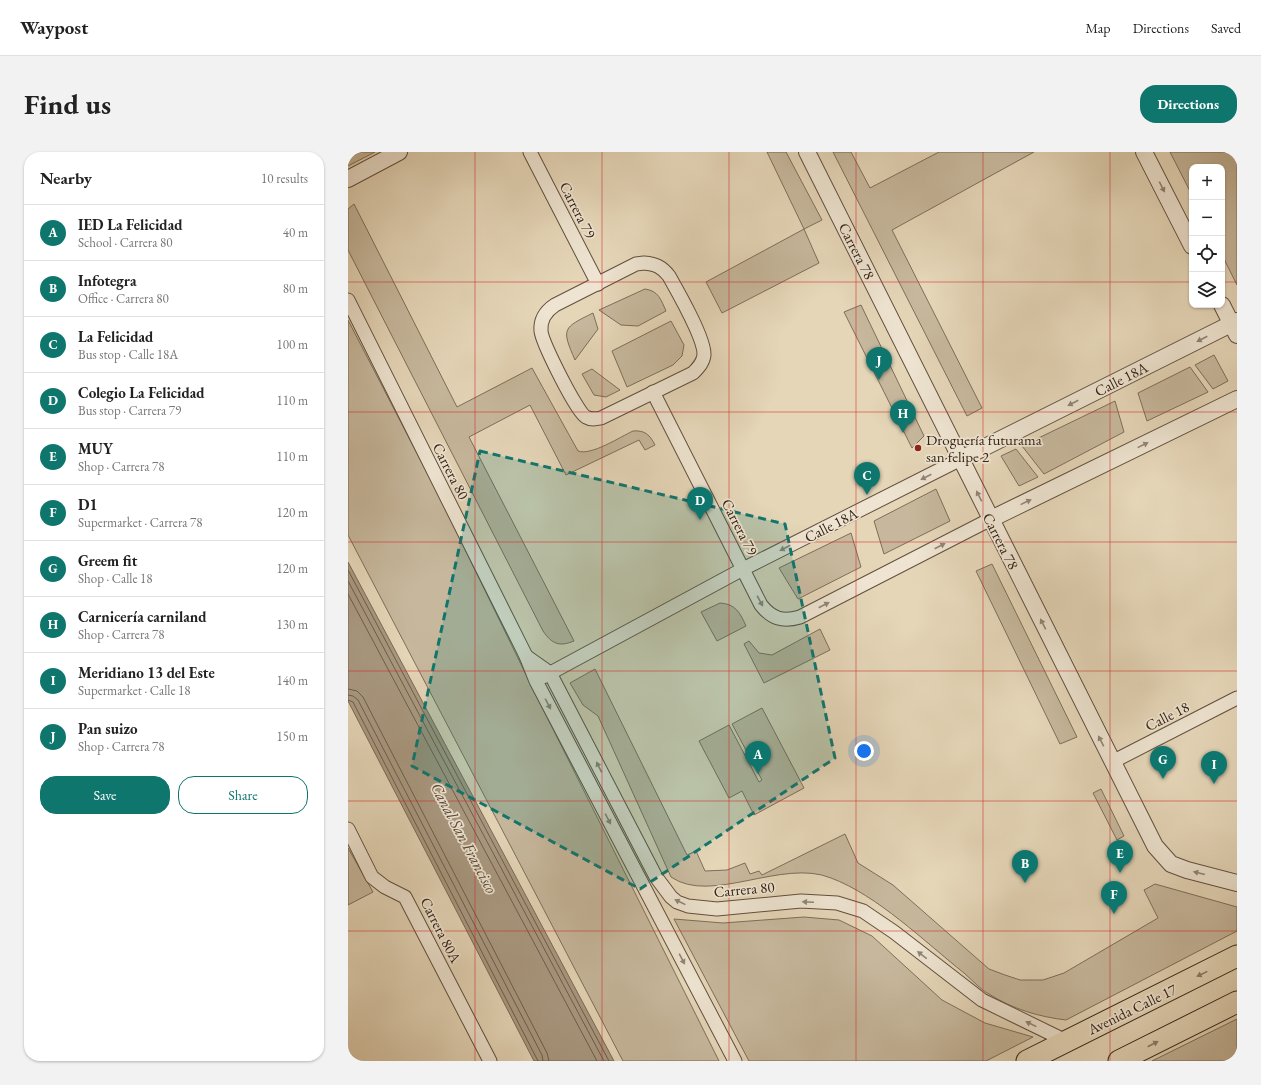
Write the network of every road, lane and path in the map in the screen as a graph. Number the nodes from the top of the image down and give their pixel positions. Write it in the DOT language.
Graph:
graph roads {
  1 [pos="399,152"];
  2 [pos="530,152"];
  3 [pos="807,152"];
  4 [pos="1144,152"];
  5 [pos="348,179"];
  6 [pos="1189,240"];
  7 [pos="598,284"];
  8 [pos="348,300"];
  9 [pos="1224,308"];
  10 [pos="1235,327"];
  11 [pos="653,392"];
  12 [pos="1237,399"];
  13 [pos="961,459"];
  14 [pos="991,520"];
  15 [pos="743,569"];
  16 [pos="526,656"];
  17 [pos="550,673"];
  18 [pos="536,681"];
  19 [pos="1237,698"];
  20 [pos="1112,762"];
  21 [pos="348,829"];
  22 [pos="1237,883"];
  23 [pos="1237,956"];
  24 [pos="1237,1002"];
  25 [pos="1066,1041"];
  26 [pos="490,1061"];
  27 [pos="735,1061"];
  28 [pos="1027,1061"];
  29 [pos="1119,1061"];
  1 -- 5 [label="street"];
  2 -- 7 [label="street, Carrera 79"];
  3 -- 13 [label="street, Carrera 78"];
  4 -- 6 [label="street, one-way"];
  7 -- 11 [label="street"];
  7 -- 11 [label="street"];
  8 -- 16 [label="street, Carrera 80"];
  9 -- 10 [label="street"];
  10 -- 13 [label="street, Calle 18A, one-way"];
  11 -- 15 [label="street, Carrera 79"];
  14 -- 12 [label="street, one-way"];
  14 -- 13 [label="street, Carrera 78, one-way"];
  13 -- 15 [label="street, Calle 18A, one-way"];
  15 -- 14 [label="street, Carrera 79, one-way"];
  20 -- 14 [label="street, Carrera 78, one-way"];
  15 -- 17 [label="street, Calle 18A"];
  16 -- 17 [label="street, Carrera 80"];
  16 -- 18 [label="street, Carrera 80"];
  17 -- 18 [label="street, Calle 18A"];
  25 -- 17 [label="street, Carrera 80, one-way"];
  18 -- 27 [label="street, Carrera 80, one-way"];
  19 -- 20 [label="street, Calle 18"];
  22 -- 20 [label="street, Carrera 78, one-way"];
  21 -- 26 [label="street, Carrera 80A"];
  23 -- 25 [label="main road, Avenida Calle 17, one-way"];
  29 -- 24 [label="main road, one-way"];
  25 -- 28 [label="main road, Avenida Calle 17"];
}
